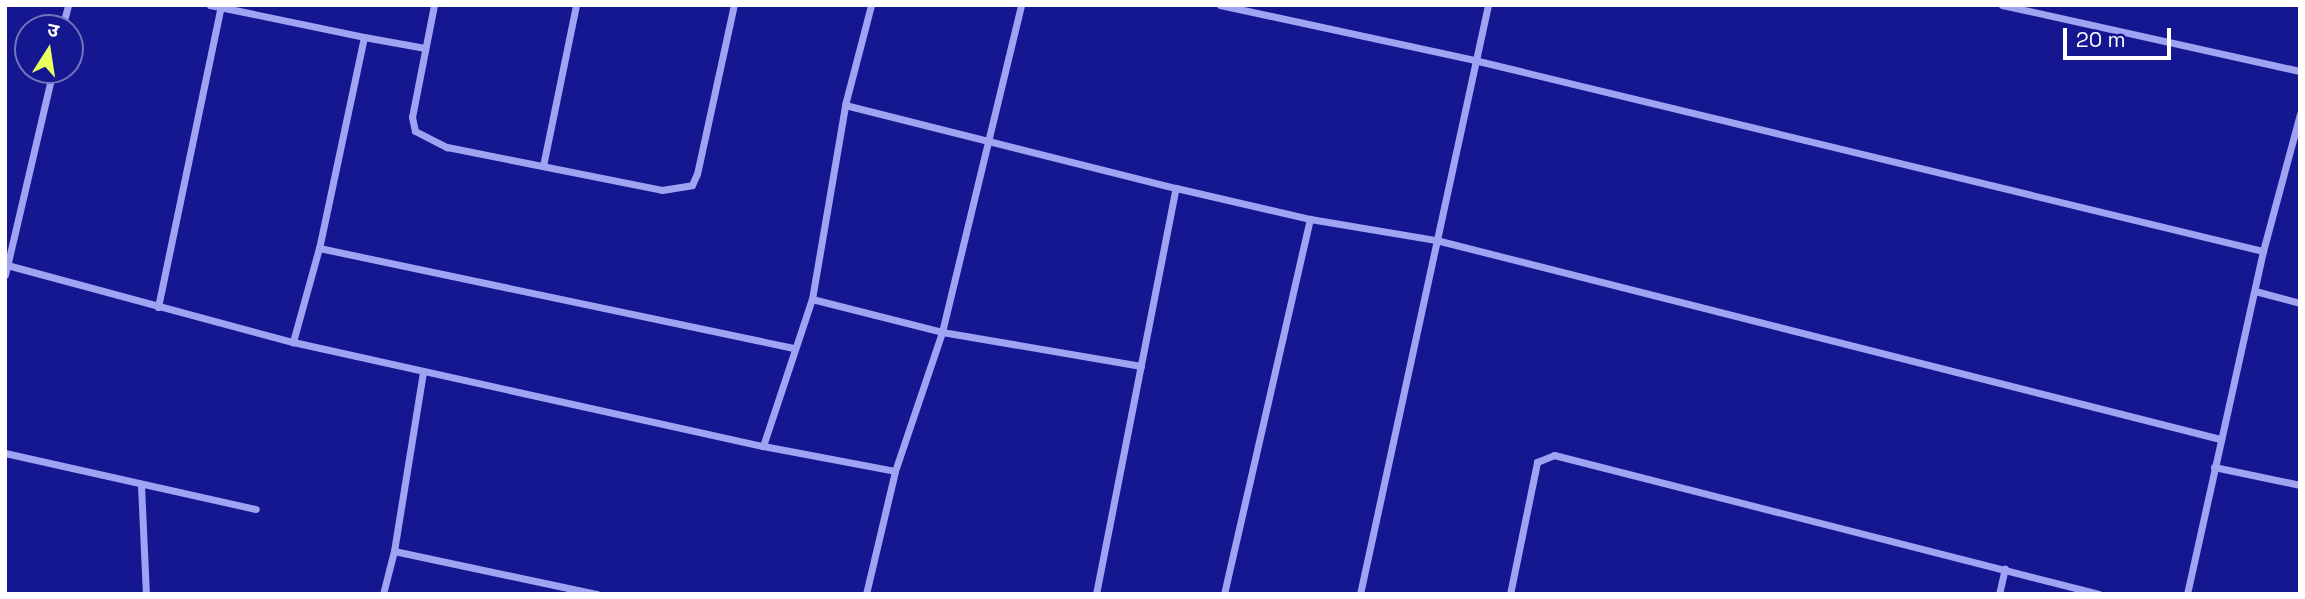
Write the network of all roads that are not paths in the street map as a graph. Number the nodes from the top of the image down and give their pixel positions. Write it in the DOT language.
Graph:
graph roads {
  1 [pos="210,5"];
  2 [pos="434,5"];
  3 [pos="576,5"];
  4 [pos="734,5"];
  5 [pos="871,5"];
  6 [pos="1021,5"];
  7 [pos="1220,5"];
  8 [pos="1488,5"];
  9 [pos="2002,5"];
  10 [pos="221,6"];
  11 [pos="364,37"];
  12 [pos="425,48"];
  13 [pos="1474,60"];
  14 [pos="2300,71"];
  15 [pos="49,84"];
  16 [pos="845,104"];
  17 [pos="2300,114"];
  18 [pos="2298,129"];
  19 [pos="989,142"];
  20 [pos="543,166"];
  21 [pos="1176,188"];
  22 [pos="1310,219"];
  23 [pos="1436,240"];
  24 [pos="319,247"];
  25 [pos="2263,251"];
  26 [pos="7,265"];
  27 [pos="5,275"];
  28 [pos="2255,291"];
  29 [pos="812,299"];
  30 [pos="2300,303"];
  31 [pos="158,307"];
  32 [pos="942,332"];
  33 [pos="293,342"];
  34 [pos="795,348"];
  35 [pos="1141,366"];
  36 [pos="423,372"];
  37 [pos="2220,439"];
  38 [pos="763,446"];
  39 [pos="5,453"];
  40 [pos="2214,467"];
  41 [pos="895,471"];
  42 [pos="141,485"];
  43 [pos="2300,485"];
  44 [pos="256,509"];
  45 [pos="394,551"];
  46 [pos="2005,569"];
  47 [pos="146,594"];
  48 [pos="383,594"];
  49 [pos="597,594"];
  50 [pos="866,594"];
  51 [pos="1096,594"];
  52 [pos="1224,594"];
  53 [pos="1360,594"];
  54 [pos="1510,594"];
  55 [pos="1999,594"];
  56 [pos="2099,594"];
  57 [pos="2187,594"];
  1 -- 10 [label="street"];
  2 -- 12 [label="street"];
  3 -- 20 [label="street"];
  4 -- 20 [label="street"];
  5 -- 16 [label="street"];
  6 -- 19 [label="street"];
  7 -- 13 [label="street"];
  8 -- 13 [label="street"];
  9 -- 14 [label="street"];
  10 -- 11 [label="street"];
  10 -- 31 [label="street"];
  11 -- 12 [label="street"];
  11 -- 24 [label="street"];
  12 -- 20 [label="street"];
  13 -- 23 [label="street"];
  13 -- 25 [label="street"];
  15 -- 26 [label="street"];
  16 -- 19 [label="street"];
  16 -- 29 [label="street"];
  17 -- 18 [label="street"];
  18 -- 25 [label="street"];
  19 -- 21 [label="street"];
  19 -- 32 [label="street"];
  21 -- 22 [label="street"];
  21 -- 35 [label="street"];
  22 -- 23 [label="street"];
  22 -- 52 [label="street"];
  23 -- 37 [label="street"];
  23 -- 53 [label="street"];
  24 -- 33 [label="street"];
  24 -- 34 [label="street"];
  25 -- 28 [label="street"];
  26 -- 27 [label="street"];
  26 -- 31 [label="street"];
  28 -- 30 [label="street"];
  28 -- 37 [label="street"];
  29 -- 32 [label="street"];
  29 -- 34 [label="street"];
  31 -- 33 [label="street"];
  32 -- 35 [label="street"];
  32 -- 41 [label="street"];
  33 -- 36 [label="street"];
  34 -- 38 [label="street"];
  35 -- 51 [label="street"];
  36 -- 38 [label="street"];
  36 -- 45 [label="street"];
  37 -- 40 [label="street"];
  38 -- 41 [label="street"];
  39 -- 42 [label="street"];
  40 -- 43 [label="street"];
  40 -- 57 [label="street"];
  41 -- 50 [label="street"];
  42 -- 44 [label="street"];
  42 -- 47 [label="street"];
  45 -- 48 [label="street"];
  45 -- 49 [label="street"];
  46 -- 54 [label="street"];
  46 -- 55 [label="street"];
  46 -- 56 [label="street"];
}
